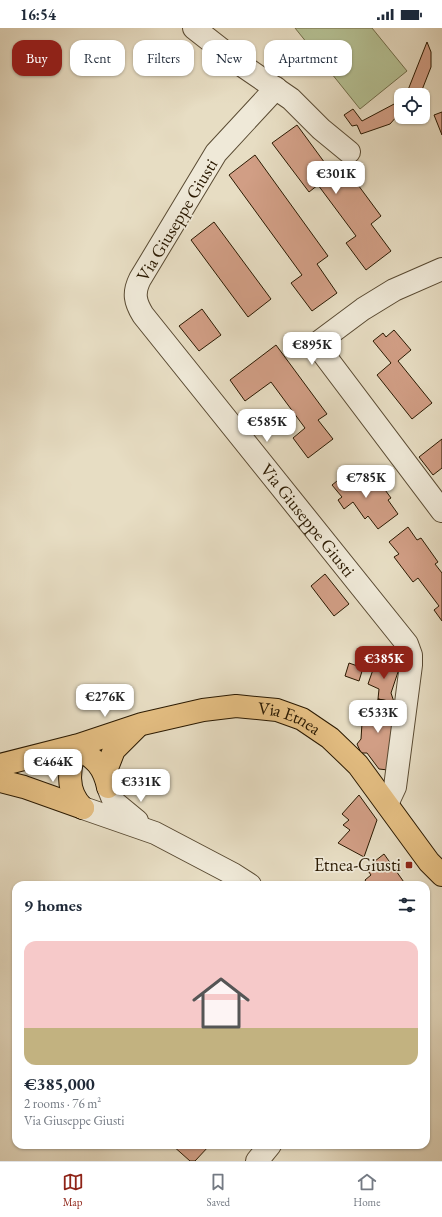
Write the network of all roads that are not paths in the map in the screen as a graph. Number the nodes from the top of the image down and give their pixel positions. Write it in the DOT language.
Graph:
graph roads {
  1 [pos="194,28"];
  2 [pos="276,88"];
  3 [pos="349,152"];
  4 [pos="442,269"];
  5 [pos="440,505"];
  6 [pos="142,724"];
  7 [pos="76,746"];
  8 [pos="0,766"];
  9 [pos="107,780"];
  10 [pos="0,781"];
  11 [pos="386,804"];
  12 [pos="83,808"];
  13 [pos="155,833"];
  14 [pos="442,875"];
  15 [pos="244,881"];
  16 [pos="267,1149"];
  17 [pos="257,1161"];
  1 -- 2 [label="street"];
  2 -- 3 [label="street"];
  2 -- 11 [label="street, Via Giuseppe Giusti"];
  4 -- 5 [label="street"];
  6 -- 7 [label="main road, Via Etnea"];
  6 -- 9 [label="main road"];
  6 -- 11 [label="main road, Via Etnea"];
  7 -- 8 [label="main road, Via Etnea"];
  7 -- 9 [label="main road"];
  7 -- 12 [label="main road"];
  9 -- 13 [label="street"];
  10 -- 12 [label="main road"];
  11 -- 14 [label="main road, Via Etnea"];
  12 -- 13 [label="street"];
  13 -- 15 [label="street"];
  16 -- 17 [label="street"];
}
